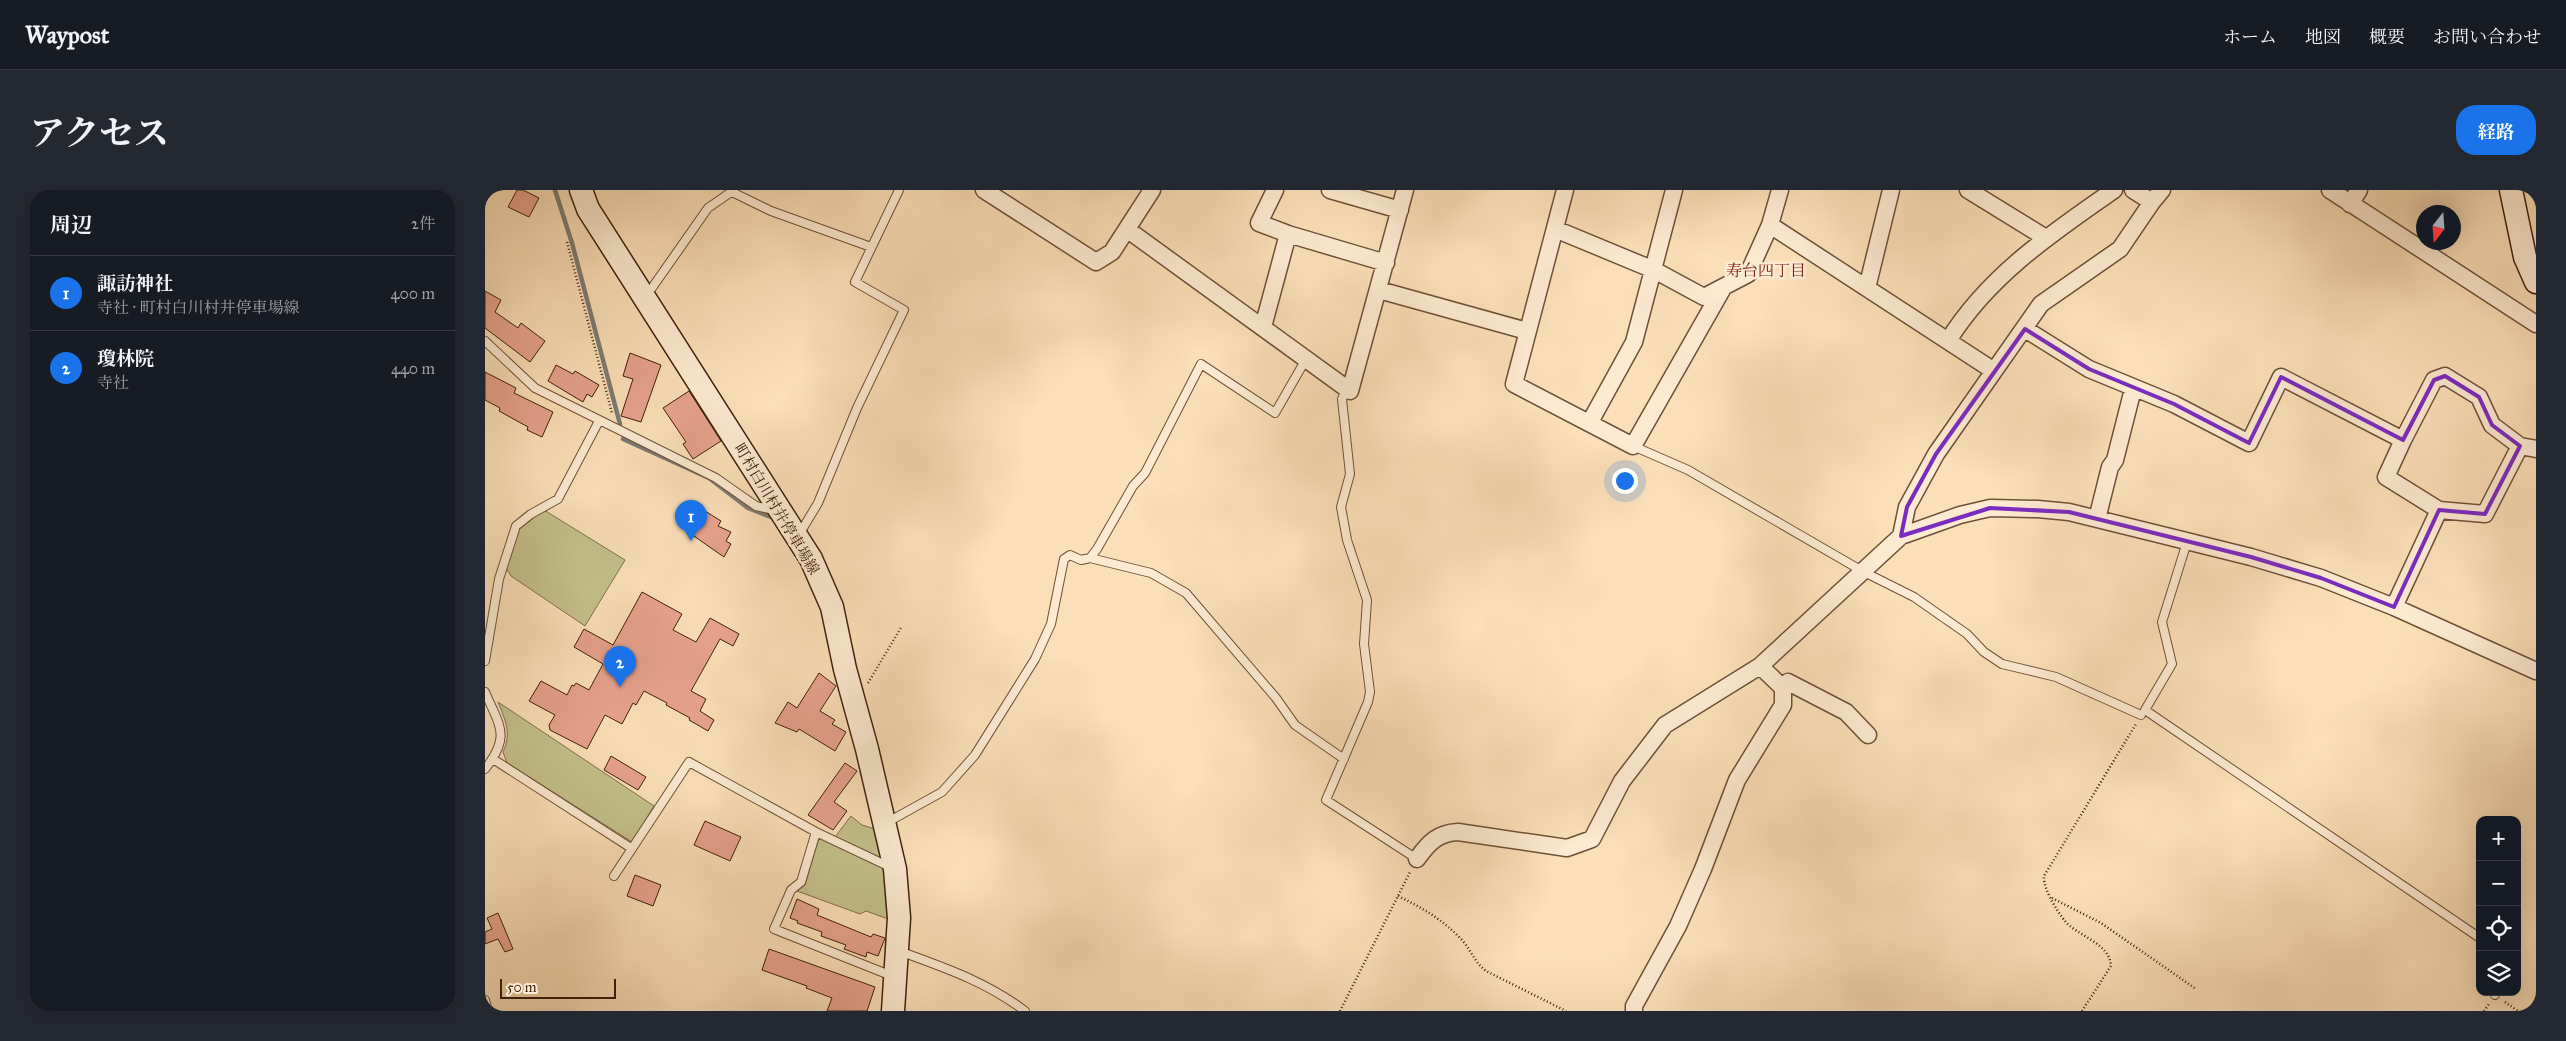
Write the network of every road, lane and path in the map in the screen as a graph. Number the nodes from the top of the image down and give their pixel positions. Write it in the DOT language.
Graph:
graph roads {
  1 [pos="581,190"];
  2 [pos="899,190"];
  3 [pos="984,190"];
  4 [pos="1151,190"];
  5 [pos="1275,190"];
  6 [pos="1330,190"];
  7 [pos="1405,190"];
  8 [pos="1565,190"];
  9 [pos="1674,190"];
  10 [pos="1780,190"];
  11 [pos="1891,190"];
  12 [pos="1968,190"];
  13 [pos="2114,190"];
  14 [pos="2133,190"];
  15 [pos="2330,190"];
  16 [pos="2359,190"];
  17 [pos="2511,190"];
  18 [pos="733,191"];
  19 [pos="2157,196"];
  20 [pos="2350,204"];
  21 [pos="1400,210"];
  22 [pos="1770,225"];
  23 [pos="1555,229"];
  24 [pos="1128,230"];
  25 [pos="1288,234"];
  26 [pos="2046,238"];
  27 [pos="567,242"];
  28 [pos="871,247"];
  29 [pos="1386,263"];
  30 [pos="1654,270"];
  31 [pos="2536,282"];
  32 [pos="1723,288"];
  33 [pos="1867,288"];
  34 [pos="1379,290"];
  35 [pos="644,298"];
  36 [pos="2536,324"];
  37 [pos="1263,327"];
  38 [pos="2025,329"];
  39 [pos="1527,331"];
  40 [pos="485,341"];
  41 [pos="1948,341"];
  42 [pos="1306,358"];
  43 [pos="1994,371"];
  44 [pos="1347,388"];
  45 [pos="2133,389"];
  46 [pos="599,421"];
  47 [pos="1590,422"];
  48 [pos="611,427"];
  49 [pos="2403,440"];
  50 [pos="1633,446"];
  51 [pos="2528,448"];
  52 [pos="2439,510"];
  53 [pos="781,512"];
  54 [pos="2097,519"];
  55 [pos="1901,536"];
  56 [pos="797,537"];
  57 [pos="2187,542"];
  58 [pos="1090,558"];
  59 [pos="1864,572"];
  60 [pos="2394,608"];
  61 [pos="902,626"];
  62 [pos="485,661"];
  63 [pos="1761,666"];
  64 [pos="2536,671"];
  65 [pos="1783,688"];
  66 [pos="485,692"];
  67 [pos="853,698"];
  68 [pos="2141,715"];
  69 [pos="1868,735"];
  70 [pos="493,759"];
  71 [pos="1344,759"];
  72 [pos="485,769"];
  73 [pos="885,824"];
  74 [pos="816,832"];
  75 [pos="631,848"];
  76 [pos="1417,859"];
  77 [pos="895,868"];
  78 [pos="614,876"];
  79 [pos="1398,896"];
  80 [pos="2051,898"];
  81 [pos="2476,935"];
  82 [pos="897,950"];
  83 [pos="895,977"];
  84 [pos="2196,989"];
  85 [pos="2498,996"];
  86 [pos="485,1000"];
  87 [pos="488,1011"];
  88 [pos="893,1011"];
  89 [pos="1025,1011"];
  90 [pos="1340,1011"];
  91 [pos="1566,1011"];
  92 [pos="1634,1011"];
  93 [pos="2082,1011"];
  94 [pos="2518,1011"];
  1 -- 35 [label="main road, 町村白川村井停車場線"];
  2 -- 28 [label="lane"];
  3 -- 24 [label="street"];
  4 -- 24 [label="street"];
  5 -- 25 [label="street"];
  6 -- 21 [label="street"];
  7 -- 21 [label="street"];
  8 -- 23 [label="street"];
  9 -- 30 [label="street"];
  10 -- 22 [label="street"];
  11 -- 33 [label="street"];
  12 -- 26 [label="street"];
  13 -- 26 [label="street"];
  14 -- 19 [label="street"];
  15 -- 20 [label="street"];
  16 -- 20 [label="street"];
  17 -- 31 [label="main road"];
  18 -- 28 [label="lane"];
  18 -- 35 [label="lane"];
  19 -- 38 [label="street"];
  20 -- 36 [label="street"];
  21 -- 29 [label="street"];
  22 -- 32 [label="street"];
  22 -- 33 [label="street"];
  23 -- 30 [label="street"];
  23 -- 39 [label="street"];
  24 -- 37 [label="street"];
  25 -- 29 [label="street"];
  25 -- 37 [label="street"];
  26 -- 41 [label="street"];
  27 -- 48 [label="path"];
  28 -- 56 [label="lane"];
  29 -- 34 [label="street"];
  30 -- 32 [label="street"];
  30 -- 47 [label="street"];
  32 -- 50 [label="street"];
  33 -- 41 [label="street"];
  34 -- 39 [label="street"];
  34 -- 44 [label="street"];
  35 -- 53 [label="main road, 町村白川村井停車場線"];
  37 -- 42 [label="street"];
  38 -- 43 [label="street"];
  38 -- 45 [label="street"];
  39 -- 47 [label="street"];
  40 -- 46 [label="lane"];
  41 -- 43 [label="street"];
  42 -- 44 [label="street"];
  42 -- 58 [label="lane"];
  43 -- 55 [label="street"];
  44 -- 71 [label="lane"];
  45 -- 49 [label="street"];
  45 -- 54 [label="street"];
  46 -- 48 [label="lane"];
  46 -- 62 [label="lane"];
  47 -- 50 [label="street"];
  48 -- 53 [label="lane"];
  49 -- 51 [label="street"];
  49 -- 52 [label="street"];
  50 -- 59 [label="lane"];
  51 -- 52 [label="street"];
  52 -- 60 [label="street"];
  53 -- 56 [label="main road, 町村白川村井停車場線"];
  54 -- 55 [label="street"];
  54 -- 57 [label="street"];
  55 -- 59 [label="street"];
  56 -- 67 [label="main road, 町村白川村井停車場線"];
  57 -- 60 [label="street"];
  57 -- 81 [label="lane"];
  58 -- 71 [label="lane"];
  58 -- 73 [label="lane"];
  59 -- 63 [label="street"];
  59 -- 68 [label="lane"];
  60 -- 64 [label="street"];
  61 -- 67 [label="path"];
  63 -- 65 [label="street"];
  63 -- 76 [label="street"];
  65 -- 69 [label="street"];
  65 -- 92 [label="street"];
  66 -- 70 [label="lane"];
  67 -- 73 [label="main road, 町村白川村井停車場線"];
  68 -- 80 [label="path"];
  70 -- 72 [label="lane"];
  70 -- 75 [label="lane"];
  71 -- 76 [label="lane"];
  73 -- 77 [label="main road, 町村白川村井停車場線"];
  74 -- 75 [label="lane"];
  74 -- 77 [label="lane"];
  74 -- 83 [label="lane"];
  75 -- 78 [label="lane"];
  76 -- 79 [label="path"];
  77 -- 82 [label="main road, 町村白川村井停車場線"];
  79 -- 90 [label="path"];
  79 -- 91 [label="path"];
  80 -- 84 [label="path"];
  80 -- 93 [label="path"];
  82 -- 83 [label="main road, 町村白川村井停車場線"];
  82 -- 89 [label="lane"];
  83 -- 88 [label="main road, 町村白川村井停車場線"];
  85 -- 94 [label="path"];
  86 -- 87 [label="lane"];
}
